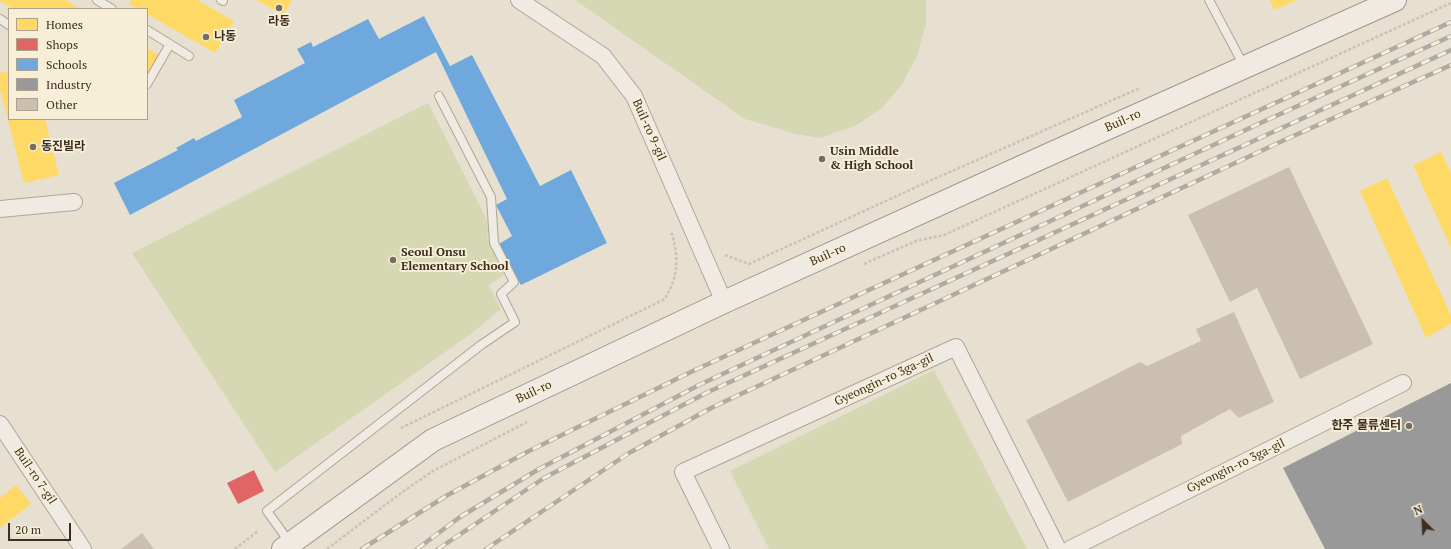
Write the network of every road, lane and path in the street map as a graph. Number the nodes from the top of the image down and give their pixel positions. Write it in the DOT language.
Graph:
graph roads {
  1 [pos="97,0"];
  2 [pos="519,0"];
  3 [pos="1209,0"];
  4 [pos="1395,0"];
  5 [pos="1451,3"];
  6 [pos="110,8"];
  7 [pos="148,31"];
  8 [pos="170,44"];
  9 [pos="189,56"];
  10 [pos="1245,67"];
  11 [pos="148,82"];
  12 [pos="1142,87"];
  13 [pos="439,96"];
  14 [pos="74,202"];
  15 [pos="0,209"];
  16 [pos="669,225"];
  17 [pos="719,253"];
  18 [pos="858,267"];
  19 [pos="676,274"];
  20 [pos="724,302"];
  21 [pos="1403,383"];
  22 [pos="529,420"];
  23 [pos="0,424"];
  24 [pos="258,531"];
  25 [pos="287,546"];
  26 [pos="83,549"];
  27 [pos="235,549"];
  28 [pos="327,549"];
  29 [pos="721,549"];
  30 [pos="1058,549"];
  31 [pos="1070,549"];
  1 -- 6 [label="lane"];
  2 -- 20 [label="street, Buil-ro 9-gil"];
  3 -- 10 [label="lane"];
  4 -- 10 [label="street, Buil-ro"];
  5 -- 18 [label="path"];
  7 -- 8 [label="lane"];
  8 -- 9 [label="lane"];
  8 -- 11 [label="lane"];
  10 -- 20 [label="street, Buil-ro"];
  12 -- 17 [label="path"];
  13 -- 25 [label="lane"];
  14 -- 15 [label="street"];
  16 -- 19 [label="path"];
  20 -- 25 [label="street, Buil-ro"];
  21 -- 31 [label="street, Gyeongin-ro 3ga-gil"];
  22 -- 28 [label="path"];
  23 -- 26 [label="street, Buil-ro 7-gil"];
  24 -- 27 [label="path"];
  29 -- 30 [label="street, Gyeongin-ro 3ga-gil"];
}
